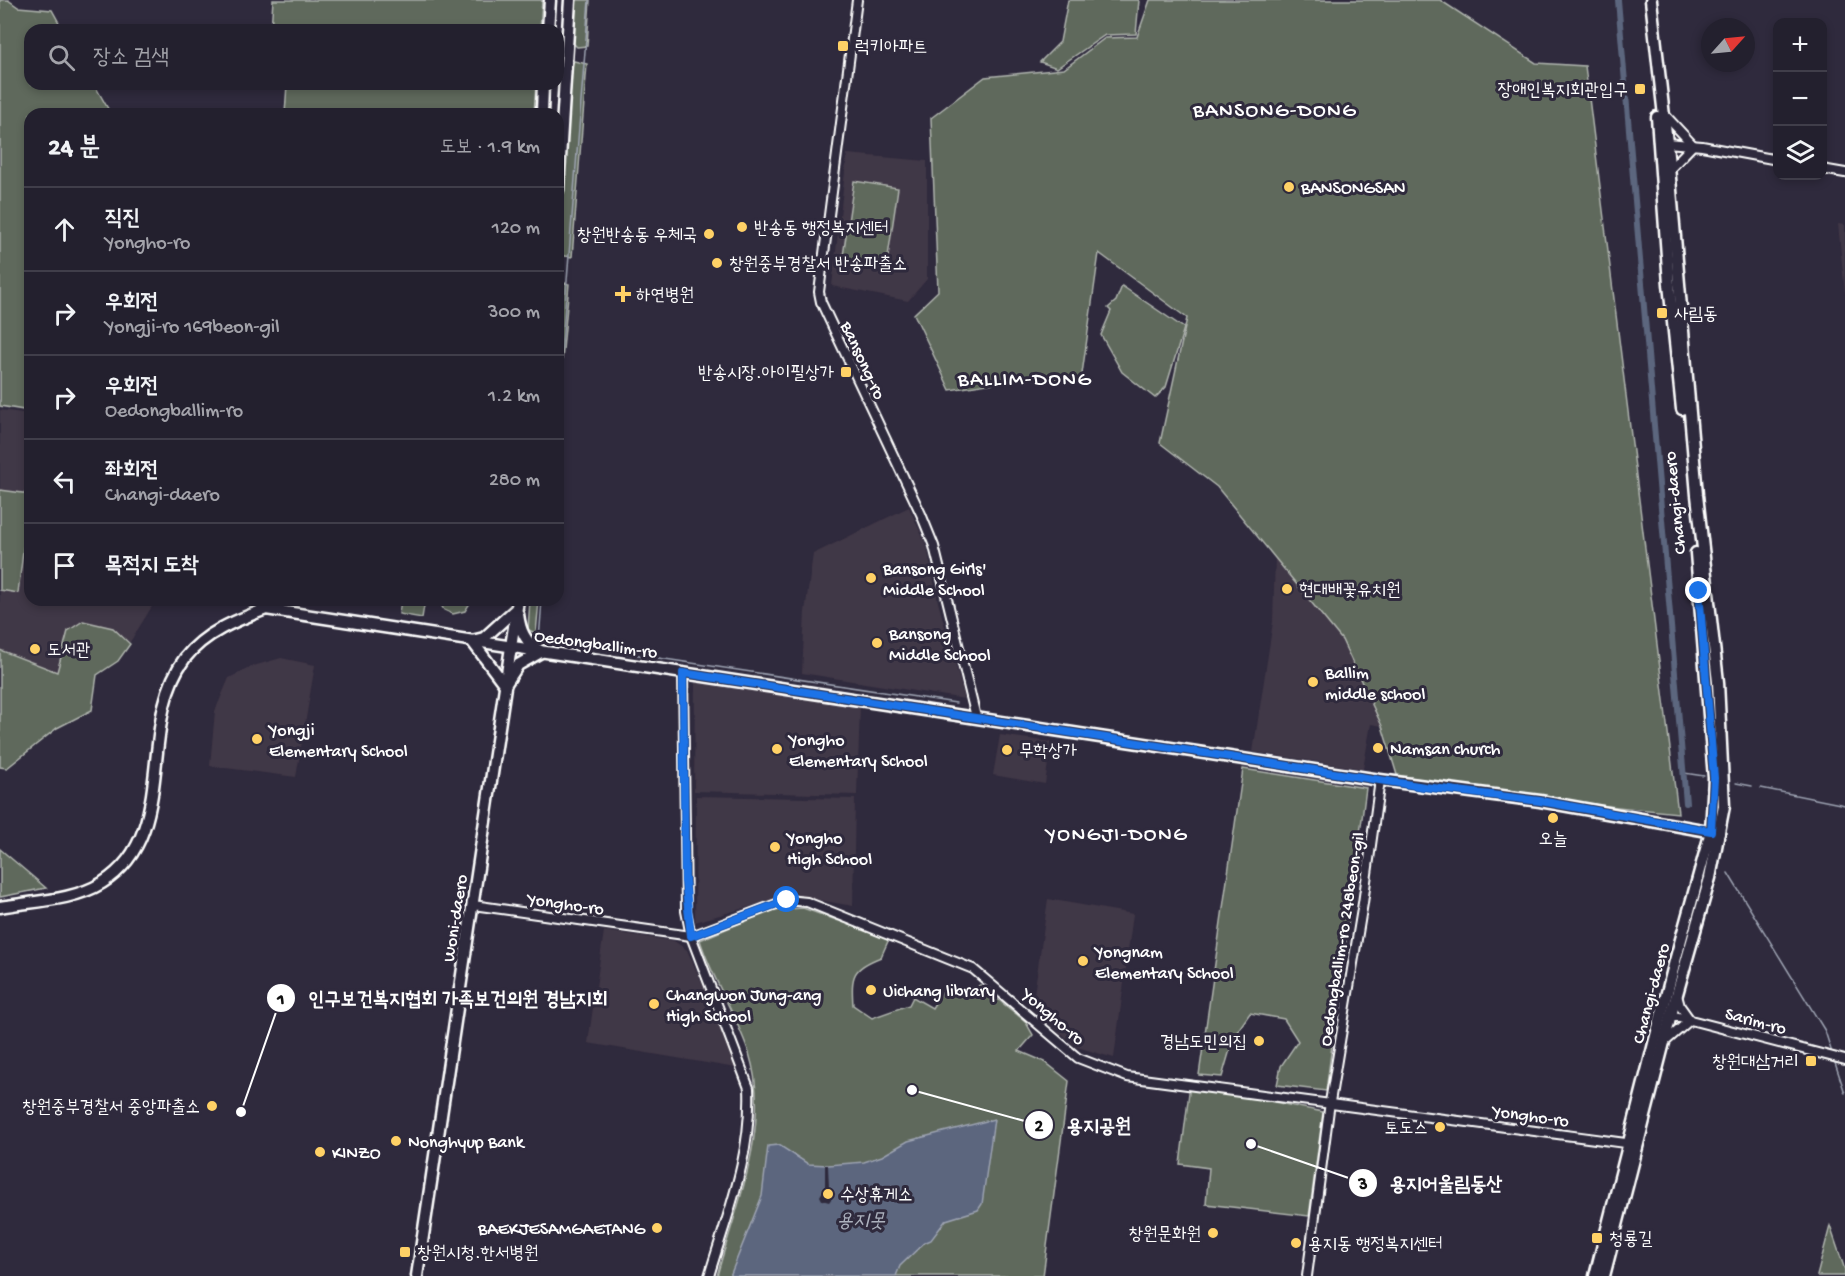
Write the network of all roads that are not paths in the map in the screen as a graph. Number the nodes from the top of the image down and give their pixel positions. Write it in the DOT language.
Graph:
graph roads {
  1 [pos="550,0"];
  2 [pos="570,0"];
  3 [pos="857,0"];
  4 [pos="1645,0"];
  5 [pos="1651,0"];
  6 [pos="548,24"];
  7 [pos="543,90"];
  8 [pos="542,108"];
  9 [pos="563,108"];
  10 [pos="1664,114"];
  11 [pos="1663,144"];
  12 [pos="1693,145"];
  13 [pos="1773,159"];
  14 [pos="1669,170"];
  15 [pos="1827,170"];
  16 [pos="1845,173"];
  17 [pos="516,606"];
  18 [pos="518,606"];
  19 [pos="518,606"];
  20 [pos="472,641"];
  21 [pos="509,647"];
  22 [pos="542,652"];
  23 [pos="683,673"];
  24 [pos="505,685"];
  25 [pos="976,717"];
  26 [pos="1718,779"];
  27 [pos="1380,780"];
  28 [pos="1713,834"];
  29 [pos="473,904"];
  30 [pos="0,907"];
  31 [pos="691,936"];
  32 [pos="1676,995"];
  33 [pos="1671,1014"];
  34 [pos="1690,1020"];
  35 [pos="1663,1044"];
  36 [pos="1845,1060"];
  37 [pos="1330,1102"];
  38 [pos="1633,1144"];
  39 [pos="417,1276"];
  40 [pos="709,1276"];
  41 [pos="1307,1276"];
  42 [pos="1595,1276"];
  43 [pos="1604,1276"];
  1 -- 6 [label="main road"];
  2 -- 9 [label="main road"];
  3 -- 25 [label="street, Bansong-ro"];
  4 -- 11 [label="main road, Changi-daero"];
  5 -- 10 [label="main road, Changi-daero"];
  7 -- 8 [label="main road"];
  10 -- 11 [label="main road, Changi-daero"];
  10 -- 12 [label="street"];
  11 -- 12 [label="street"];
  11 -- 14 [label="main road, Changi-daero"];
  11 -- 26 [label="main road, Changi-daero"];
  12 -- 13 [label="street"];
  12 -- 14 [label="street"];
  14 -- 26 [label="main road, Changi-daero"];
  15 -- 16 [label="street"];
  17 -- 20 [label="main road"];
  18 -- 21 [label="main road, Woni-daero"];
  19 -- 22 [label="main road"];
  20 -- 21 [label="main road, Oedongballim-ro"];
  20 -- 24 [label="main road"];
  20 -- 30 [label="main road, Oedongballim-ro"];
  21 -- 22 [label="main road, Oedongballim-ro"];
  21 -- 24 [label="main road, Woni-daero"];
  22 -- 23 [label="main road, Oedongballim-ro"];
  22 -- 24 [label="main road"];
  23 -- 25 [label="main road, Oedongballim-ro"];
  23 -- 31 [label="street"];
  24 -- 29 [label="main road, Woni-daero"];
  25 -- 27 [label="main road, Oedongballim-ro"];
  26 -- 28 [label="main road, Changi-daero"];
  27 -- 28 [label="main road, Oedongballim-ro"];
  27 -- 37 [label="street, Oedongballim-ro 248beon-gil"];
  28 -- 32 [label="main road, Changi-daero"];
  28 -- 38 [label="main road, Changi-daero"];
  29 -- 31 [label="street, Yongho-ro"];
  29 -- 39 [label="main road, Woni-daero"];
  31 -- 37 [label="street, Yongho-ro"];
  31 -- 40 [label="street"];
  32 -- 33 [label="main road, Changi-daero"];
  32 -- 34 [label="street"];
  33 -- 34 [label="street, Sarim-ro"];
  33 -- 35 [label="main road, Changi-daero"];
  34 -- 35 [label="street"];
  34 -- 36 [label="street, Sarim-ro"];
  35 -- 38 [label="main road, Changi-daero"];
  37 -- 38 [label="street, Yongho-ro"];
  37 -- 41 [label="street, Oedongballim-ro 248beon-gil"];
  38 -- 42 [label="main road, Changi-daero"];
  38 -- 43 [label="main road, Changi-daero"];
}
